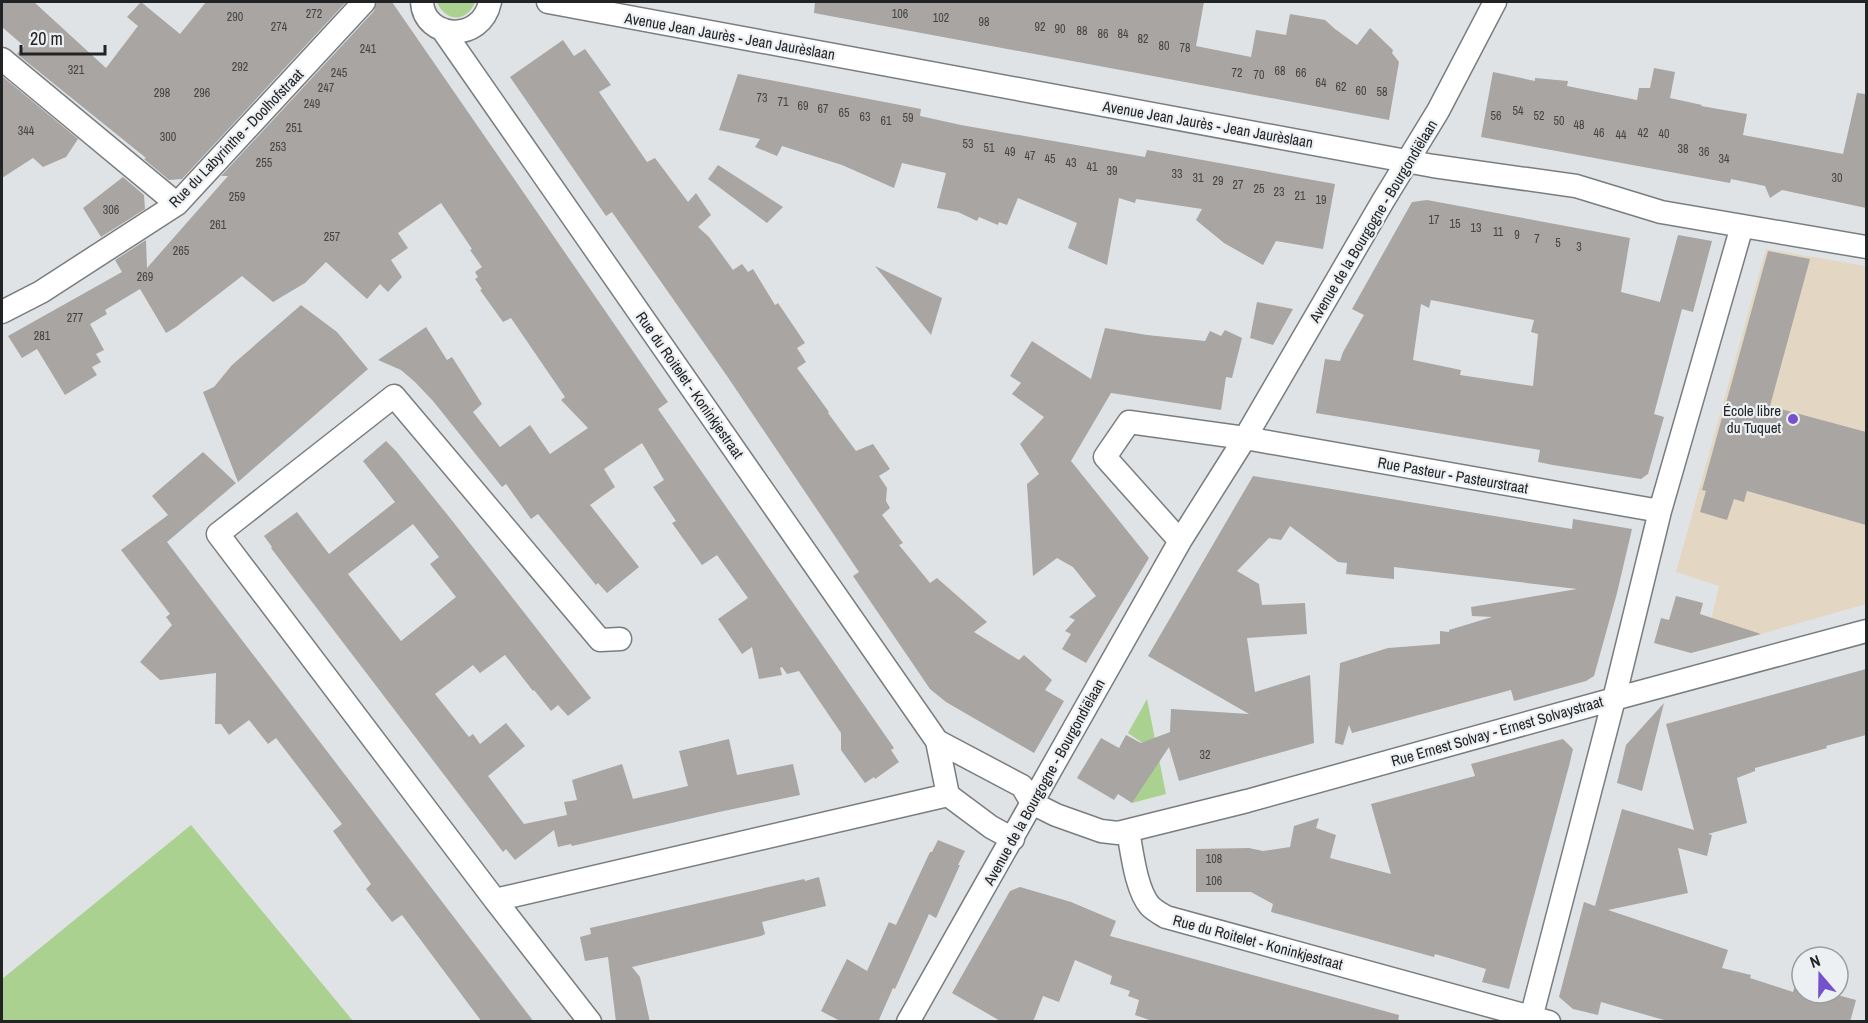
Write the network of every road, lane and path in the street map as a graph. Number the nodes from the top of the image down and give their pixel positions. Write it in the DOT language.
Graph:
graph roads {
  1 [pos="364,2"];
  2 [pos="422,2"];
  3 [pos="489,2"];
  4 [pos="548,2"];
  5 [pos="1495,2"];
  6 [pos="442,29"];
  7 [pos="2,58"];
  8 [pos="1407,161"];
  9 [pos="177,204"];
  10 [pos="1742,226"];
  11 [pos="1866,247"];
  12 [pos="2,312"];
  13 [pos="1245,438"];
  14 [pos="1660,512"];
  15 [pos="1180,542"];
  16 [pos="1866,631"];
  17 [pos="620,639"];
  18 [pos="1614,699"];
  19 [pos="938,741"];
  20 [pos="948,795"];
  21 [pos="1032,803"];
  22 [pos="1128,831"];
  23 [pos="1013,839"];
  24 [pos="495,900"];
  25 [pos="1537,1020"];
  26 [pos="590,1022"];
  27 [pos="908,1022"];
  1 -- 9 [label="street, Rue du Labyrinthe - Doolhofstraat"];
  2 -- 6 [label="street, Rue du Roitelet - Koninkjestraat"];
  3 -- 6 [label="street"];
  4 -- 8 [label="street, Avenue Jean Jaurès - Jean Jaurèslaan"];
  5 -- 8 [label="street, Avenue de la Bourgogne - Bourgondiëlaan"];
  6 -- 19 [label="street, Rue du Roitelet - Koninkjestraat"];
  7 -- 9 [label="street"];
  8 -- 10 [label="street, Avenue Jean Jaurès - Jean Jaurèslaan"];
  8 -- 13 [label="street, Avenue de la Bourgogne - Bourgondiëlaan"];
  9 -- 12 [label="street, Rue du Labyrinthe - Doolhofstraat"];
  10 -- 11 [label="street, Avenue Jean Jaurès - Jean Jaurèslaan"];
  10 -- 14 [label="street"];
  13 -- 14 [label="street, Rue Pasteur - Pasteurstraat"];
  13 -- 15 [label="street, Avenue de la Bourgogne - Bourgondiëlaan"];
  13 -- 15 [label="street"];
  14 -- 18 [label="street"];
  15 -- 21 [label="street, Avenue de la Bourgogne - Bourgondiëlaan"];
  16 -- 18 [label="street, Rue Ernest Solvay - Ernest Solvaystraat"];
  17 -- 24 [label="street"];
  18 -- 22 [label="street, Rue Ernest Solvay - Ernest Solvaystraat"];
  18 -- 25 [label="street"];
  19 -- 20 [label="street, Rue du Roitelet - Koninkjestraat"];
  19 -- 21 [label="street, Rue du Roitelet - Koninkjestraat"];
  20 -- 23 [label="street"];
  20 -- 24 [label="street"];
  21 -- 22 [label="street, Rue du Roitelet - Koninkjestraat"];
  21 -- 23 [label="street, Avenue de la Bourgogne - Bourgondiëlaan"];
  22 -- 25 [label="street, Rue du Roitelet - Koninkjestraat"];
  23 -- 27 [label="street, Avenue de la Bourgogne - Bourgondiëlaan"];
  24 -- 26 [label="street"];
}
